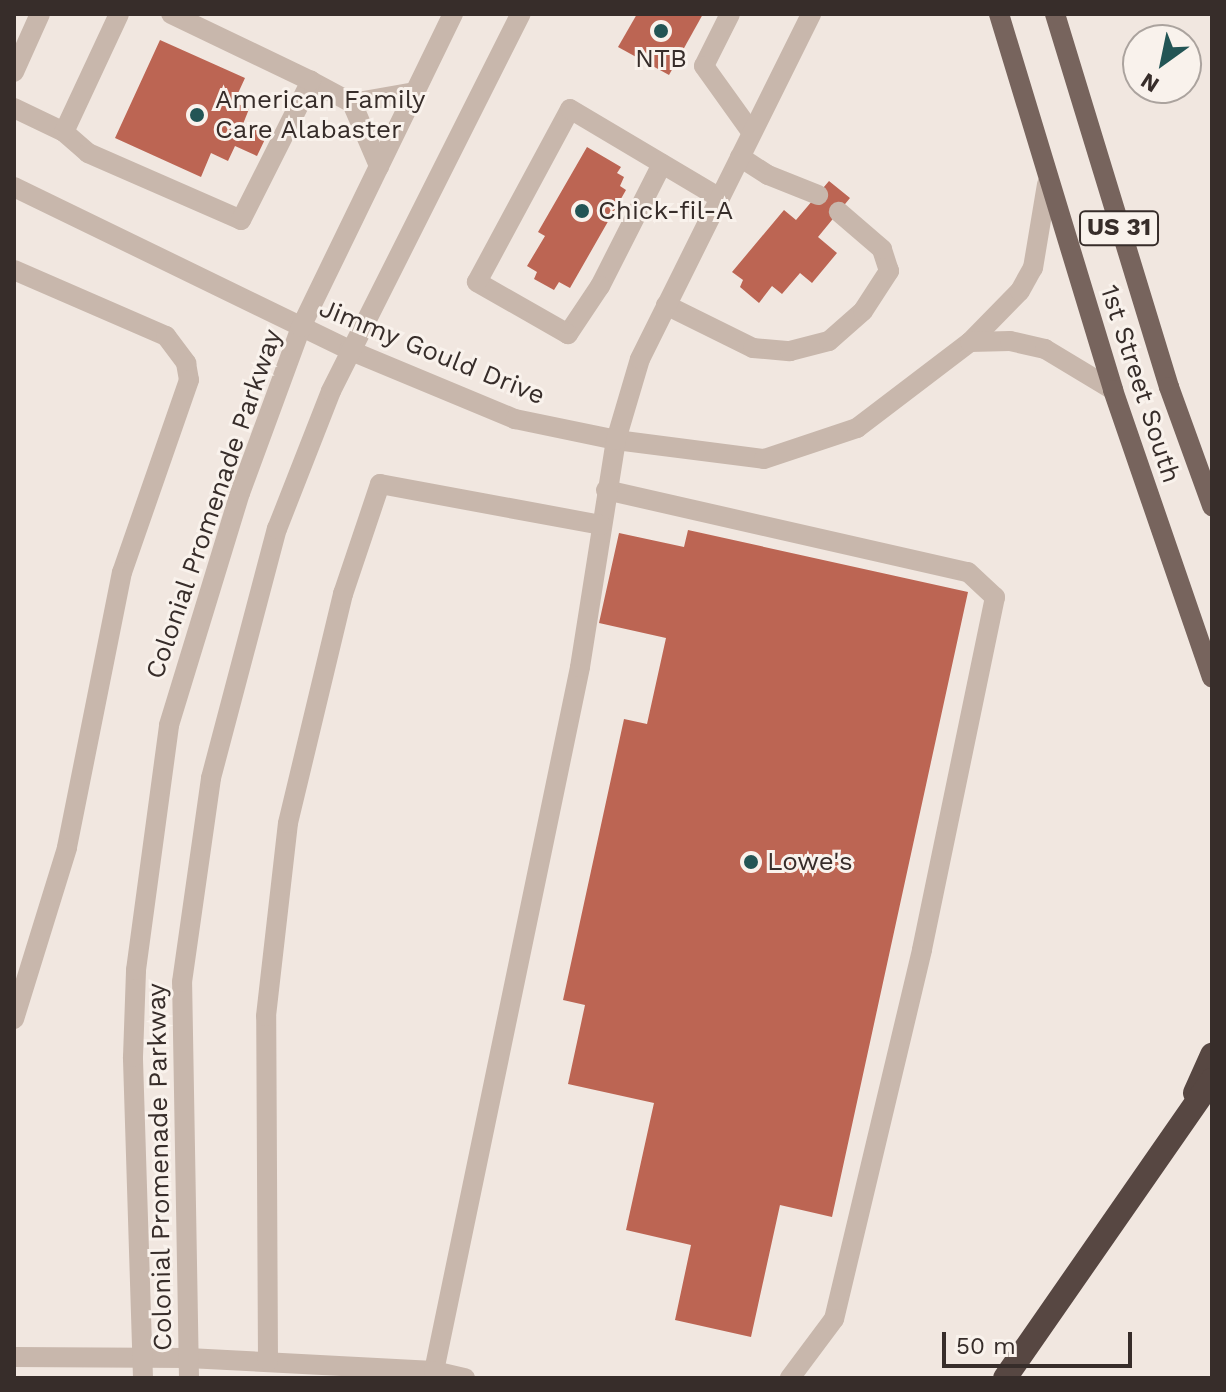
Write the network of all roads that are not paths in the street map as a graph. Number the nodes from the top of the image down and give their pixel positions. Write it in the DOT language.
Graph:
graph roads {
  1 [pos="40,14"];
  2 [pos="119,14"];
  3 [pos="171,14"];
  4 [pos="453,14"];
  5 [pos="521,14"];
  6 [pos="730,14"];
  7 [pos="811,14"];
  8 [pos="999,14"];
  9 [pos="1055,14"];
  10 [pos="14,72"];
  11 [pos="311,81"];
  12 [pos="416,92"];
  13 [pos="352,103"];
  14 [pos="14,108"];
  15 [pos="64,132"];
  16 [pos="752,133"];
  17 [pos="740,157"];
  18 [pos="662,164"];
  19 [pos="379,166"];
  20 [pos="1047,184"];
  21 [pos="16,191"];
  22 [pos="818,195"];
  23 [pos="720,198"];
  24 [pos="839,212"];
  25 [pos="14,270"];
  26 [pos="666,305"];
  27 [pos="301,327"];
  28 [pos="970,342"];
  29 [pos="349,350"];
  30 [pos="1113,390"];
  31 [pos="616,440"];
  32 [pos="606,490"];
  33 [pos="1212,506"];
  34 [pos="601,525"];
  35 [pos="1212,677"];
  36 [pos="14,1019"];
  37 [pos="1212,1055"];
  38 [pos="1212,1080"];
  39 [pos="1185,1117"];
  40 [pos="14,1357"];
  41 [pos="268,1361"];
  42 [pos="143,1368"];
  43 [pos="188,1368"];
  44 [pos="434,1371"];
  45 [pos="465,1378"];
  46 [pos="790,1378"];
  47 [pos="1005,1378"];
  1 -- 10 [label="street"];
  2 -- 15 [label="street"];
  3 -- 11 [label="street"];
  4 -- 12 [label="street, Colonial Promenade Parkway"];
  5 -- 29 [label="street, Colonial Promenade Parkway"];
  6 -- 16 [label="street"];
  7 -- 16 [label="street"];
  8 -- 20 [label="main road, 1st Street South / US 31"];
  9 -- 33 [label="main road, 1st Street South / US 31"];
  11 -- 13 [label="street"];
  11 -- 15 [label="street"];
  12 -- 13 [label="street"];
  12 -- 19 [label="street, Colonial Promenade Parkway"];
  13 -- 19 [label="street"];
  14 -- 15 [label="street"];
  16 -- 17 [label="street"];
  17 -- 22 [label="street"];
  17 -- 23 [label="street"];
  18 -- 18 [label="street"];
  18 -- 23 [label="street"];
  19 -- 27 [label="street, Colonial Promenade Parkway"];
  20 -- 28 [label="street, Jimmy Gould Drive"];
  20 -- 30 [label="main road, 1st Street South / US 31"];
  21 -- 27 [label="street, Jimmy Gould Drive"];
  23 -- 26 [label="street"];
  24 -- 26 [label="street"];
  25 -- 36 [label="street"];
  26 -- 31 [label="street"];
  27 -- 29 [label="street, Jimmy Gould Drive"];
  27 -- 42 [label="street, Colonial Promenade Parkway"];
  28 -- 30 [label="street"];
  28 -- 31 [label="street, Jimmy Gould Drive"];
  29 -- 31 [label="street, Jimmy Gould Drive"];
  29 -- 43 [label="street, Colonial Promenade Parkway"];
  30 -- 35 [label="main road, 1st Street South / US 31"];
  31 -- 32 [label="street"];
  32 -- 34 [label="street"];
  32 -- 46 [label="street"];
  34 -- 41 [label="street"];
  34 -- 44 [label="street"];
  37 -- 39 [label="highway"];
  38 -- 39 [label="highway"];
  39 -- 47 [label="highway"];
  40 -- 42 [label="street"];
  41 -- 43 [label="street"];
  41 -- 44 [label="street"];
  42 -- 43 [label="street"];
  44 -- 45 [label="street"];
}
